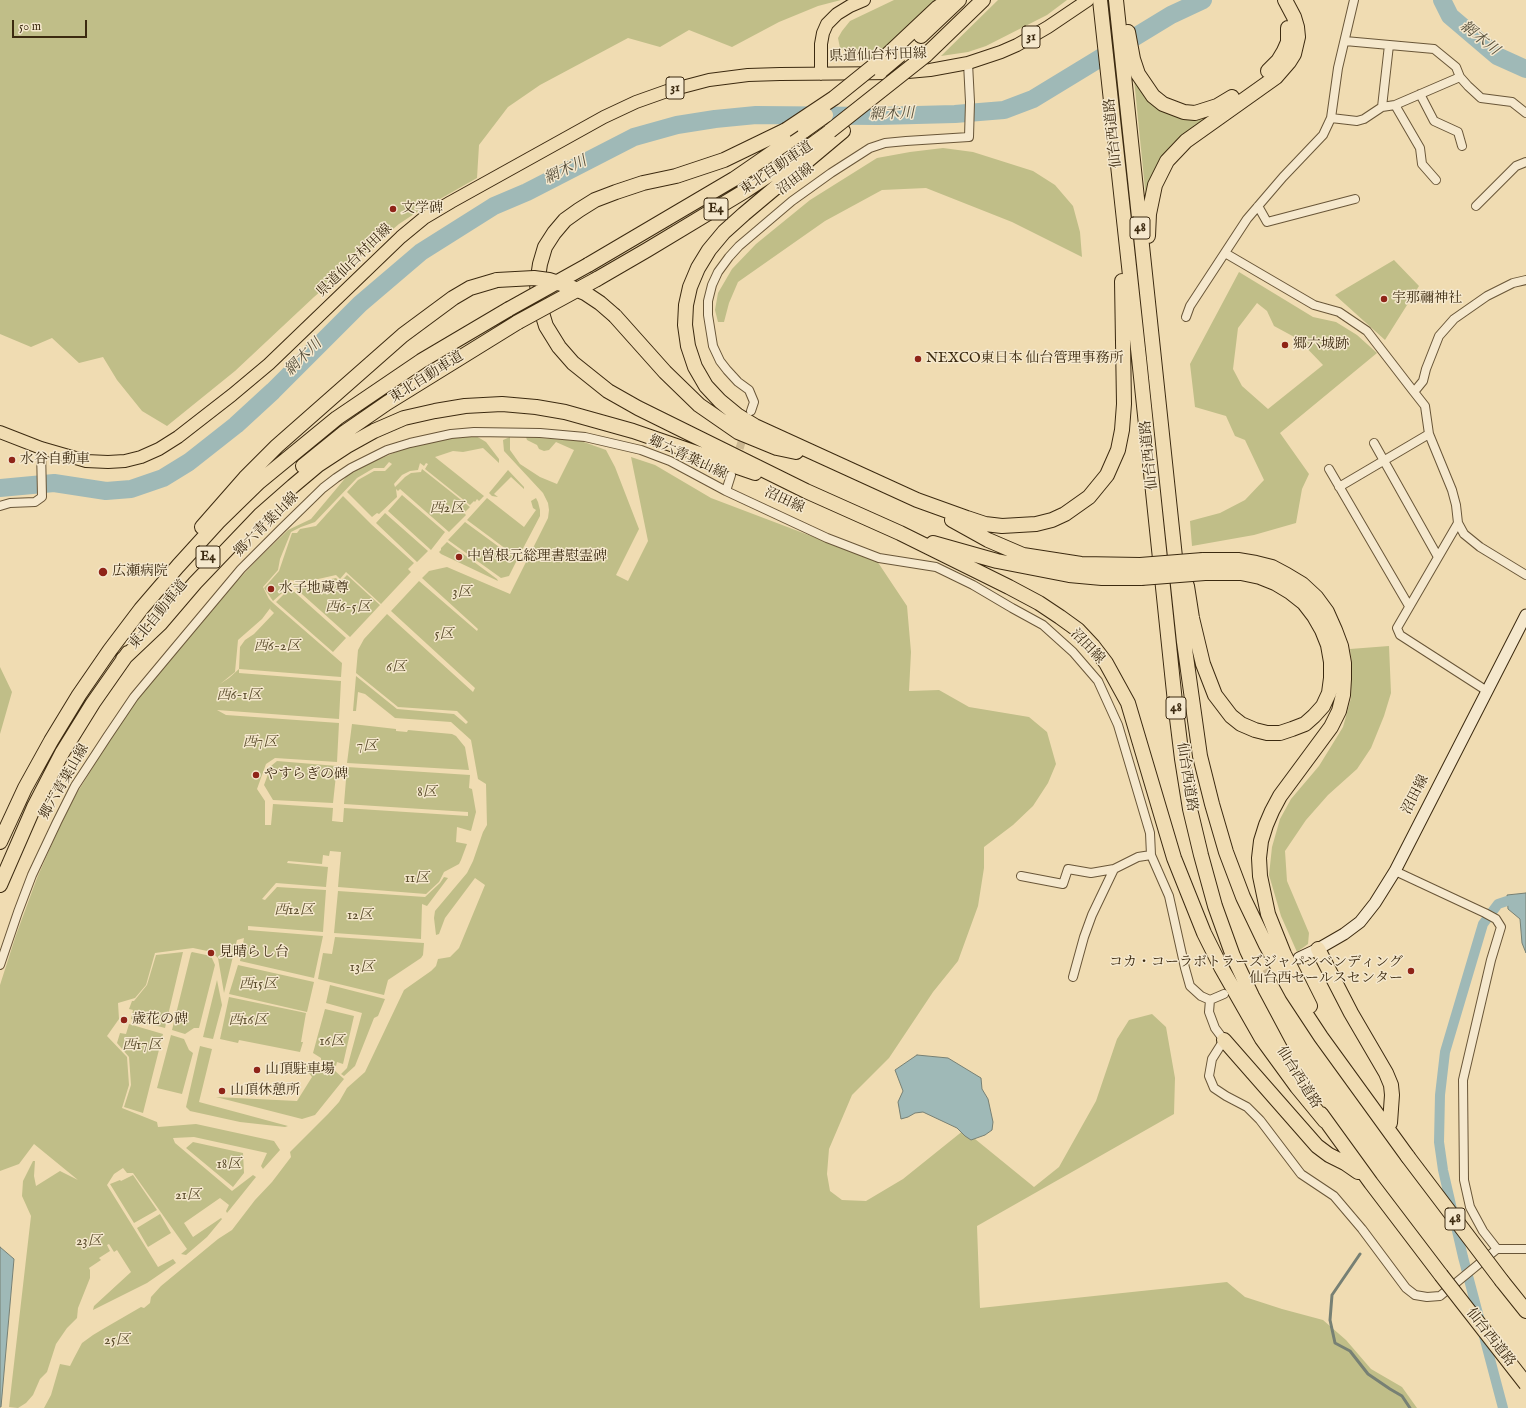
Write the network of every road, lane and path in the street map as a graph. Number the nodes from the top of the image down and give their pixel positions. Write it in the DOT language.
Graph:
graph roads {
  1 [pos="864,0"];
  2 [pos="949,0"];
  3 [pos="959,0"];
  4 [pos="983,0"];
  5 [pos="1088,0"];
  6 [pos="1097,0"];
  7 [pos="1100,0"];
  8 [pos="1116,0"];
  9 [pos="1123,0"];
  10 [pos="1279,1"];
  11 [pos="1354,1"];
  12 [pos="1345,41"];
  13 [pos="1389,45"];
  14 [pos="1105,49"];
  15 [pos="1128,62"];
  16 [pos="968,63"];
  17 [pos="821,74"];
  18 [pos="1108,75"];
  19 [pos="1460,77"];
  20 [pos="1420,94"];
  21 [pos="1395,105"];
  22 [pos="1382,107"];
  23 [pos="1526,113"];
  24 [pos="1331,118"];
  25 [pos="837,131"];
  26 [pos="1462,146"];
  27 [pos="1526,162"];
  28 [pos="1436,180"];
  29 [pos="1355,198"];
  30 [pos="1258,206"];
  31 [pos="1476,206"];
  32 [pos="1225,253"];
  33 [pos="1526,280"];
  34 [pos="1186,317"];
  35 [pos="1157,390"];
  36 [pos="1414,392"];
  37 [pos="751,411"];
  38 [pos="0,432"];
  39 [pos="1429,434"];
  40 [pos="1374,443"];
  41 [pos="41,448"];
  42 [pos="822,458"];
  43 [pos="1384,461"];
  44 [pos="1329,469"];
  45 [pos="731,474"];
  46 [pos="1339,487"];
  47 [pos="726,491"];
  48 [pos="806,491"];
  49 [pos="916,500"];
  50 [pos="0,506"];
  51 [pos="1458,523"];
  52 [pos="900,533"];
  53 [pos="1438,557"];
  54 [pos="1204,566"];
  55 [pos="1141,571"];
  56 [pos="1526,575"];
  57 [pos="1409,606"];
  58 [pos="141,609"];
  59 [pos="1526,615"];
  60 [pos="123,660"];
  61 [pos="1486,691"];
  62 [pos="0,842"];
  63 [pos="1151,854"];
  64 [pos="1114,869"];
  65 [pos="1395,871"];
  66 [pos="1021,876"];
  67 [pos="0,885"];
  68 [pos="1318,949"];
  69 [pos="1299,958"];
  70 [pos="0,965"];
  71 [pos="1073,977"];
  72 [pos="1224,994"];
  73 [pos="1210,1000"];
  74 [pos="1224,1040"];
  75 [pos="1325,1121"];
  76 [pos="1390,1123"];
  77 [pos="1409,1155"];
  78 [pos="1371,1183"];
  79 [pos="1526,1249"];
  80 [pos="1495,1251"];
  81 [pos="1526,1311"];
  82 [pos="1526,1384"];
  1 -- 17 [label="main road, 県道仙台村田線"];
  2 -- 48 [label="highway, bridge"];
  3 -- 58 [label="highway, 東北自動車道 / E4, bridge"];
  4 -- 25 [label="highway, bridge"];
  5 -- 16 [label="main road, 県道仙台村田線 / 31"];
  6 -- 14 [label="highway"];
  7 -- 14 [label="highway, 48"];
  8 -- 15 [label="highway, 48"];
  9 -- 15 [label="highway"];
  10 -- 15 [label="highway"];
  10 -- 35 [label="highway"];
  11 -- 12 [label="street"];
  12 -- 13 [label="street"];
  12 -- 24 [label="street"];
  13 -- 19 [label="street"];
  13 -- 22 [label="street"];
  14 -- 18 [label="highway, 48"];
  15 -- 35 [label="highway, 仙台西道路 / 48"];
  16 -- 17 [label="main road, 県道仙台村田線 / 31"];
  16 -- 37 [label="street, 沼田線"];
  17 -- 41 [label="main road, 県道仙台村田線 / 31"];
  18 -- 49 [label="highway"];
  18 -- 75 [label="highway, 仙台西道路 / 48"];
  19 -- 20 [label="street"];
  19 -- 23 [label="street"];
  20 -- 21 [label="street"];
  20 -- 26 [label="street"];
  21 -- 22 [label="street"];
  21 -- 28 [label="street"];
  22 -- 24 [label="street"];
  24 -- 30 [label="street"];
  25 -- 42 [label="highway"];
  25 -- 60 [label="highway, 東北自動車道 / E4, bridge"];
  27 -- 31 [label="street"];
  29 -- 30 [label="street"];
  30 -- 32 [label="street"];
  32 -- 34 [label="street"];
  32 -- 36 [label="street"];
  33 -- 36 [label="street"];
  35 -- 54 [label="highway"];
  35 -- 77 [label="highway, 仙台西道路 / 48"];
  36 -- 39 [label="street"];
  38 -- 41 [label="main road, 県道仙台村田線 / 31"];
  39 -- 43 [label="street"];
  39 -- 51 [label="street"];
  40 -- 43 [label="street"];
  41 -- 50 [label="street"];
  42 -- 49 [label="highway"];
  42 -- 58 [label="highway, bridge"];
  43 -- 46 [label="street"];
  43 -- 53 [label="street"];
  44 -- 46 [label="street"];
  45 -- 47 [label="street"];
  46 -- 57 [label="street"];
  47 -- 63 [label="street, 沼田線"];
  47 -- 70 [label="street, 郷六青葉山線"];
  48 -- 52 [label="highway"];
  48 -- 60 [label="highway"];
  49 -- 55 [label="highway"];
  51 -- 53 [label="street"];
  51 -- 56 [label="street"];
  52 -- 55 [label="highway"];
  52 -- 75 [label="highway"];
  53 -- 57 [label="street"];
  54 -- 55 [label="highway, bridge"];
  54 -- 76 [label="highway"];
  57 -- 61 [label="street"];
  58 -- 62 [label="highway, 東北自動車道 / E4"];
  59 -- 61 [label="street, 沼田線"];
  60 -- 67 [label="highway, 東北自動車道 / E4"];
  61 -- 65 [label="street, 沼田線"];
  63 -- 64 [label="street"];
  63 -- 73 [label="street, 沼田線"];
  64 -- 66 [label="street"];
  64 -- 71 [label="street"];
  65 -- 68 [label="street, 沼田線"];
  65 -- 80 [label="street"];
  68 -- 69 [label="street, 沼田線"];
  68 -- 76 [label="highway"];
  72 -- 73 [label="street"];
  73 -- 74 [label="street"];
  74 -- 78 [label="highway"];
  74 -- 80 [label="street, bridge"];
  75 -- 78 [label="highway, 仙台西道路 / 48"];
  76 -- 77 [label="highway"];
  77 -- 81 [label="highway, 仙台西道路 / 48, bridge"];
  78 -- 82 [label="highway, 仙台西道路 / 48, bridge"];
  79 -- 80 [label="street"];
}
